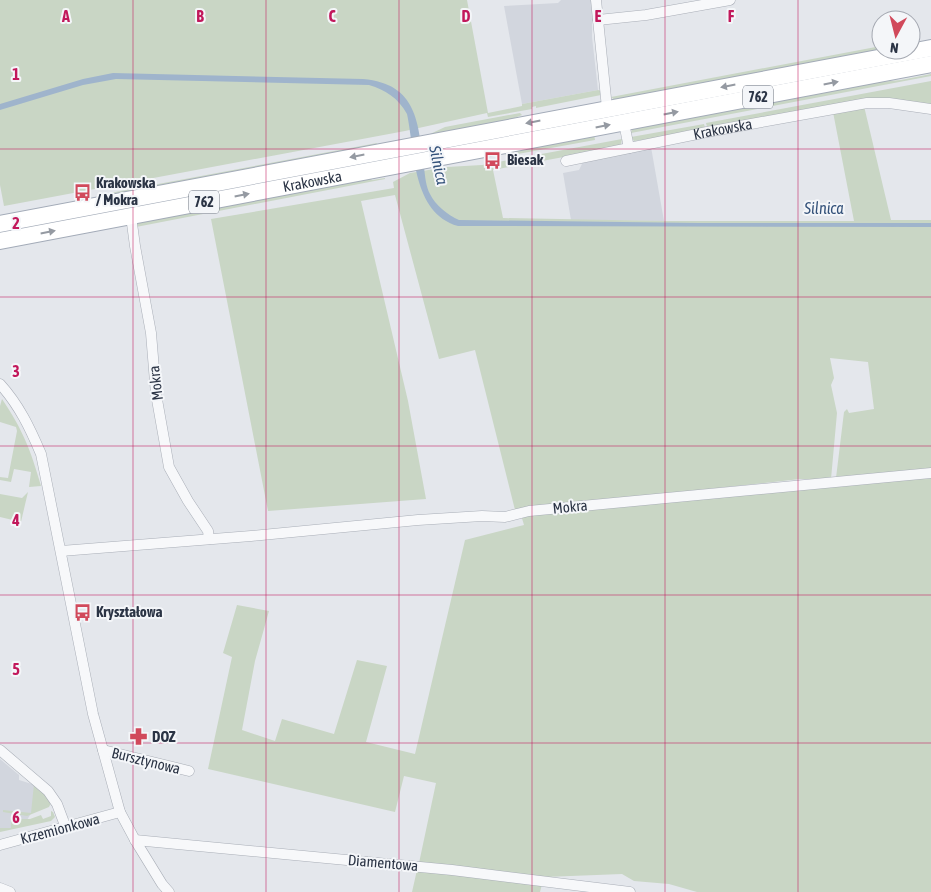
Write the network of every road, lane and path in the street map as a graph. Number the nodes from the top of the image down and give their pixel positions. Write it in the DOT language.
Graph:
graph roads {
  1 [pos="596,0"];
  2 [pos="730,0"];
  3 [pos="598,20"];
  4 [pos="931,48"];
  5 [pos="931,64"];
  6 [pos="607,108"];
  7 [pos="931,109"];
  8 [pos="624,122"];
  9 [pos="630,148"];
  10 [pos="566,160"];
  11 [pos="132,216"];
  12 [pos="0,224"];
  13 [pos="0,241"];
  14 [pos="0,384"];
  15 [pos="931,473"];
  16 [pos="209,539"];
  17 [pos="61,551"];
  18 [pos="0,750"];
  19 [pos="103,750"];
  20 [pos="189,771"];
  21 [pos="120,812"];
  22 [pos="66,828"];
  23 [pos="135,840"];
  24 [pos="0,845"];
  25 [pos="0,888"];
  26 [pos="10,892"];
  27 [pos="169,892"];
  28 [pos="630,892"];
  1 -- 3 [label="street"];
  2 -- 3 [label="street"];
  3 -- 6 [label="street"];
  4 -- 6 [label="main road, Krakowska / 762, one-way"];
  8 -- 5 [label="main road, Krakowska / 762, one-way"];
  6 -- 12 [label="main road, Krakowska / 762, one-way"];
  7 -- 9 [label="street, Krakowska"];
  8 -- 9 [label="street"];
  11 -- 8 [label="main road, Krakowska / 762, one-way"];
  9 -- 10 [label="street, Krakowska"];
  13 -- 11 [label="main road, Krakowska / 762, one-way"];
  11 -- 16 [label="street, Mokra"];
  14 -- 17 [label="street"];
  15 -- 16 [label="street, Mokra"];
  16 -- 17 [label="street, Mokra"];
  17 -- 19 [label="street"];
  18 -- 22 [label="street"];
  19 -- 20 [label="street, Bursztynowa"];
  19 -- 21 [label="street"];
  21 -- 22 [label="street, Krzemionkowa"];
  21 -- 23 [label="street"];
  22 -- 24 [label="street, Krzemionkowa"];
  23 -- 27 [label="street"];
  23 -- 28 [label="street, Diamentowa"];
  25 -- 26 [label="street"];
}
